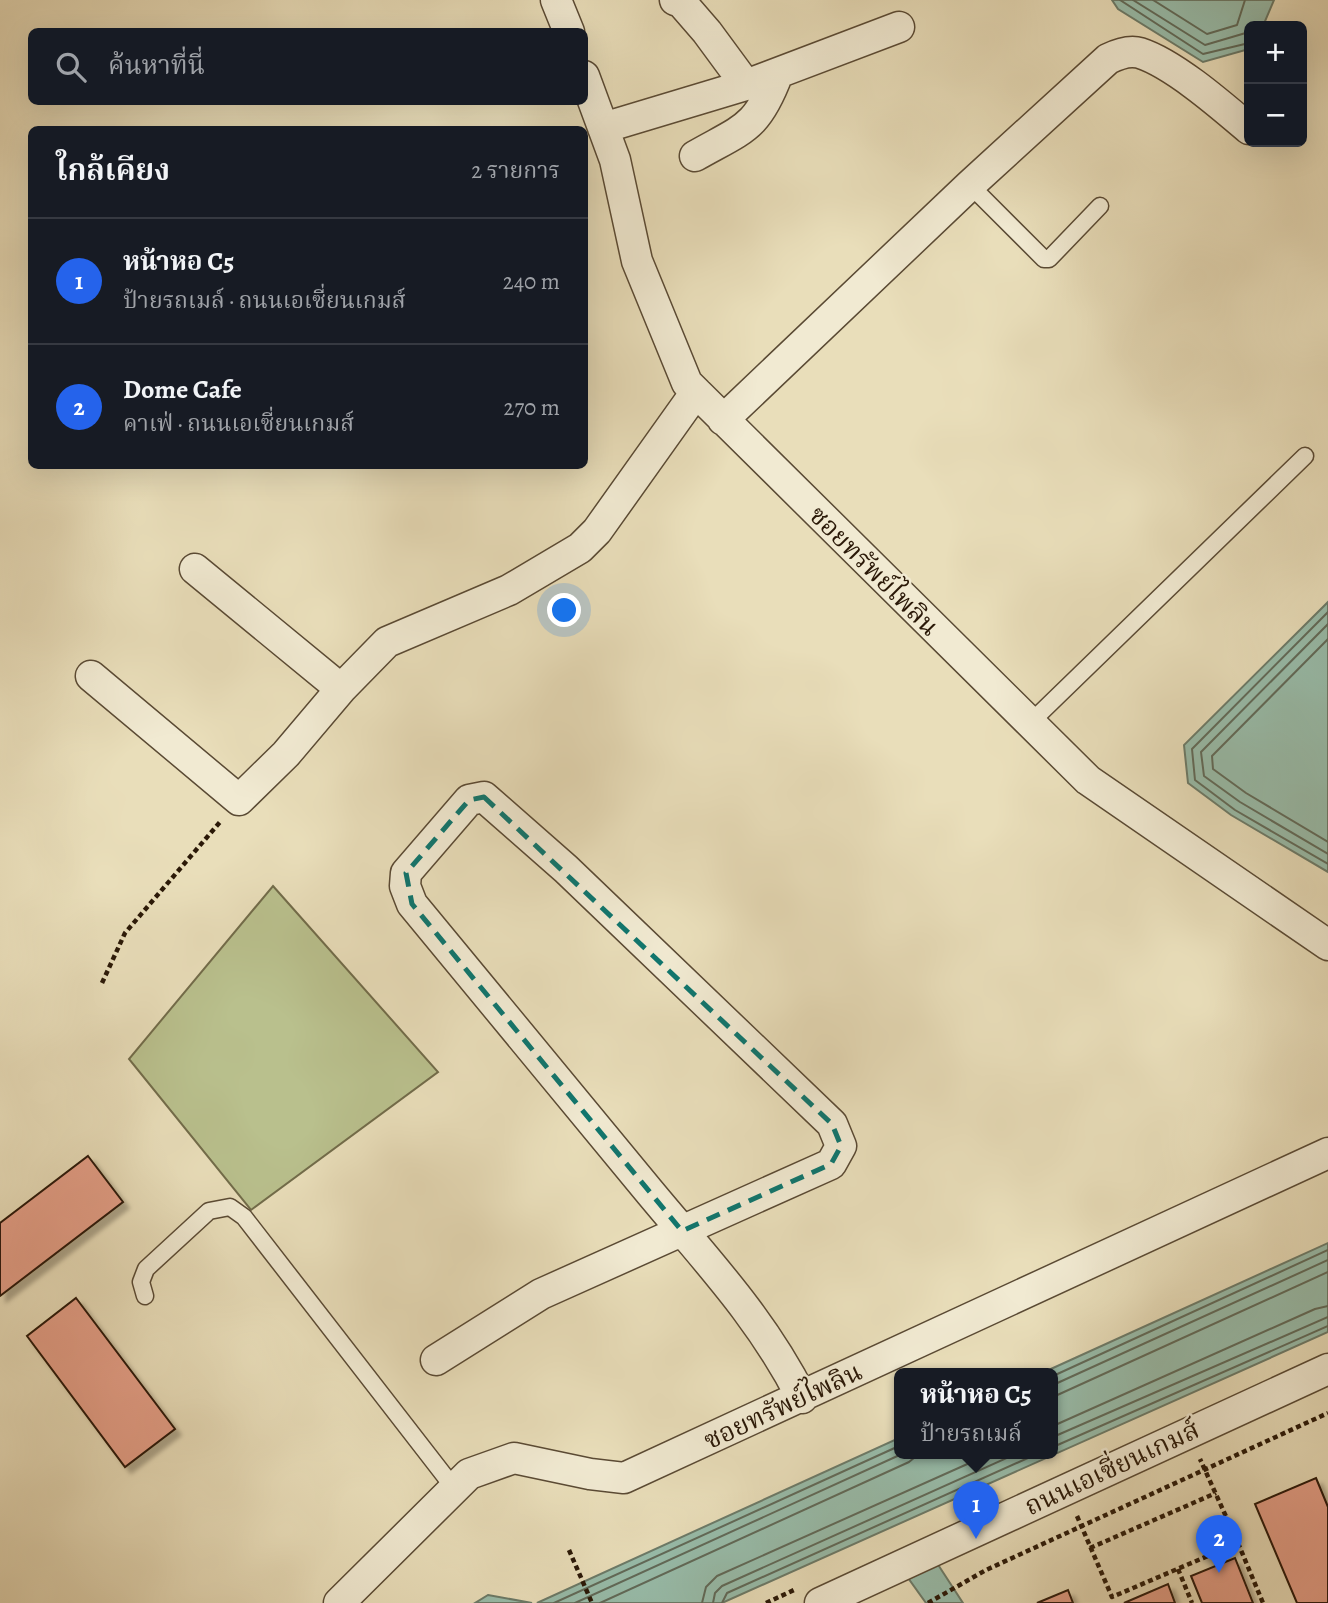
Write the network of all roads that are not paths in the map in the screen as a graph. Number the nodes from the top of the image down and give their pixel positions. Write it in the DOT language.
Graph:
graph roads {
  1 [pos="556,0"];
  2 [pos="675,0"];
  3 [pos="899,27"];
  4 [pos="567,28"];
  5 [pos="778,73"];
  6 [pos="746,85"];
  7 [pos="588,87"];
  8 [pos="1244,126"];
  9 [pos="603,128"];
  10 [pos="695,156"];
  11 [pos="970,185"];
  12 [pos="1100,206"];
  13 [pos="696,392"];
  14 [pos="723,420"];
  15 [pos="1305,456"];
  16 [pos="195,569"];
  17 [pos="90,676"];
  18 [pos="341,689"];
  19 [pos="1030,723"];
  20 [pos="1328,945"];
  21 [pos="1328,1153"];
  22 [pos="682,1231"];
  23 [pos="145,1296"];
  24 [pos="436,1360"];
  25 [pos="1328,1369"];
  26 [pos="803,1398"];
  27 [pos="454,1488"];
  28 [pos="824,1602"];
  29 [pos="339,1603"];
  1 -- 4 [label="street"];
  2 -- 6 [label="street"];
  3 -- 5 [label="street"];
  5 -- 6 [label="street"];
  5 -- 10 [label="street"];
  6 -- 9 [label="street"];
  7 -- 9 [label="street, ซอยทรัพย์ไพลิน"];
  8 -- 11 [label="street"];
  9 -- 13 [label="street, ซอยทรัพย์ไพลิน"];
  11 -- 12 [label="lane"];
  11 -- 14 [label="street"];
  13 -- 14 [label="street, ซอยทรัพย์ไพลิน"];
  13 -- 18 [label="street"];
  14 -- 19 [label="street, ซอยทรัพย์ไพลิน"];
  15 -- 19 [label="lane"];
  16 -- 18 [label="street"];
  17 -- 18 [label="street"];
  19 -- 20 [label="street, ซอยทรัพย์ไพลิน"];
  21 -- 26 [label="street, ซอยทรัพย์ไพลิน"];
  22 -- 22 [label="street"];
  22 -- 24 [label="street"];
  22 -- 26 [label="street"];
  23 -- 27 [label="lane"];
  25 -- 28 [label="street, ถนนเอเซี่ยนเกมส์"];
  26 -- 27 [label="street, ซอยทรัพย์ไพลิน"];
  27 -- 29 [label="street, ซอยทรัพย์ไพลิน"];
}
